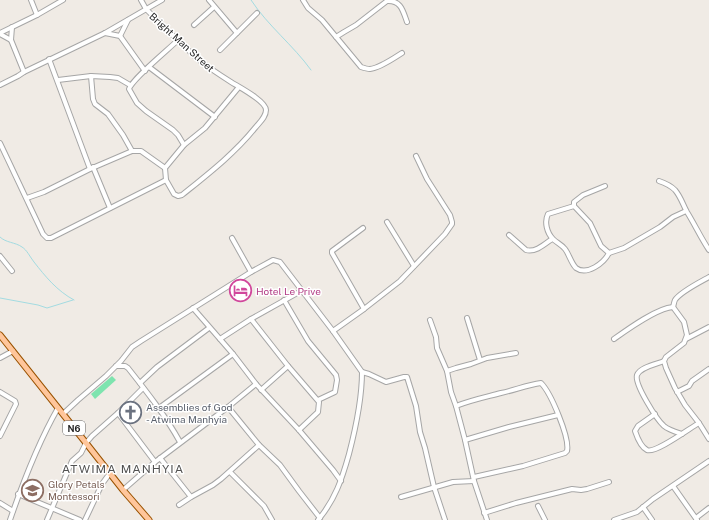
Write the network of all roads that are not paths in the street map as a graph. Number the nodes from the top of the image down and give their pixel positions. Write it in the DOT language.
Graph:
graph roads {
  1 [pos="31,0"];
  2 [pos="63,0"];
  3 [pos="141,0"];
  4 [pos="162,0"];
  5 [pos="209,0"];
  6 [pos="303,0"];
  7 [pos="387,0"];
  8 [pos="214,7"];
  9 [pos="146,9"];
  10 [pos="257,14"];
  11 [pos="37,15"];
  12 [pos="129,19"];
  13 [pos="407,22"];
  14 [pos="194,25"];
  15 [pos="12,27"];
  16 [pos="105,32"];
  17 [pos="237,33"];
  18 [pos="0,34"];
  19 [pos="120,36"];
  20 [pos="336,38"];
  21 [pos="11,40"];
  22 [pos="178,40"];
  23 [pos="220,50"];
  24 [pos="402,53"];
  25 [pos="50,60"];
  26 [pos="149,67"];
  27 [pos="145,71"];
  28 [pos="24,72"];
  29 [pos="91,76"];
  30 [pos="58,80"];
  31 [pos="0,85"];
  32 [pos="130,85"];
  33 [pos="239,87"];
  34 [pos="215,117"];
  35 [pos="0,143"];
  36 [pos="184,145"];
  37 [pos="132,151"];
  38 [pos="416,156"];
  39 [pos="92,168"];
  40 [pos="165,168"];
  41 [pos="166,180"];
  42 [pos="659,181"];
  43 [pos="605,186"];
  44 [pos="27,198"];
  45 [pos="574,206"];
  46 [pos="110,208"];
  47 [pos="686,211"];
  48 [pos="387,222"];
  49 [pos="363,228"];
  50 [pos="509,235"];
  51 [pos="232,238"];
  52 [pos="552,239"];
  53 [pos="709,250"];
  54 [pos="609,253"];
  55 [pos="0,256"];
  56 [pos="414,266"];
  57 [pos="12,271"];
  58 [pos="251,272"];
  59 [pos="709,277"];
  60 [pos="301,291"];
  61 [pos="284,300"];
  62 [pos="673,307"];
  63 [pos="193,308"];
  64 [pos="364,309"];
  65 [pos="467,318"];
  66 [pos="251,319"];
  67 [pos="430,320"];
  68 [pos="709,327"];
  69 [pos="209,328"];
  70 [pos="333,331"];
  71 [pos="0,335"];
  72 [pos="220,339"];
  73 [pos="614,339"];
  74 [pos="686,339"];
  75 [pos="13,351"];
  76 [pos="516,353"];
  77 [pos="232,354"];
  78 [pos="0,358"];
  79 [pos="480,360"];
  80 [pos="664,361"];
  81 [pos="116,366"];
  82 [pos="288,366"];
  83 [pos="709,369"];
  84 [pos="447,371"];
  85 [pos="362,372"];
  86 [pos="140,383"];
  87 [pos="256,384"];
  88 [pos="143,388"];
  89 [pos="261,390"];
  90 [pos="0,392"];
  91 [pos="677,392"];
  92 [pos="318,400"];
  93 [pos="456,406"];
  94 [pos="228,407"];
  95 [pos="58,408"];
  96 [pos="159,408"];
  97 [pos="118,413"];
  98 [pos="63,414"];
  99 [pos="655,414"];
  100 [pos="558,415"];
  101 [pos="699,423"];
  102 [pos="299,430"];
  103 [pos="682,434"];
  104 [pos="0,436"];
  105 [pos="709,439"];
  106 [pos="466,440"];
  107 [pos="180,442"];
  108 [pos="86,443"];
  109 [pos="258,445"];
  110 [pos="160,458"];
  111 [pos="709,461"];
  112 [pos="155,462"];
  113 [pos="230,472"];
  114 [pos="110,473"];
  115 [pos="474,479"];
  116 [pos="341,480"];
  117 [pos="609,482"];
  118 [pos="673,486"];
  119 [pos="434,487"];
  120 [pos="123,490"];
  121 [pos="18,494"];
  122 [pos="191,497"];
  123 [pos="401,497"];
  124 [pos="0,504"];
  125 [pos="179,505"];
  126 [pos="538,506"];
  127 [pos="643,507"];
  128 [pos="52,508"];
  129 [pos="709,508"];
  130 [pos="13,510"];
  131 [pos="484,513"];
  132 [pos="319,519"];
  133 [pos="696,519"];
  134 [pos="10,520"];
  135 [pos="47,520"];
  136 [pos="80,520"];
  137 [pos="85,520"];
  138 [pos="149,520"];
  139 [pos="272,520"];
  140 [pos="445,520"];
  141 [pos="486,520"];
  142 [pos="545,520"];
  143 [pos="614,520"];
  144 [pos="652,520"];
  1 -- 11 [label="street"];
  2 -- 11 [label="street"];
  3 -- 9 [label="street, Bright Man Street"];
  4 -- 9 [label="street"];
  5 -- 8 [label="street"];
  6 -- 20 [label="street"];
  7 -- 13 [label="street"];
  7 -- 20 [label="street"];
  8 -- 14 [label="street"];
  8 -- 17 [label="street"];
  9 -- 12 [label="street"];
  9 -- 22 [label="street, Bright Man Street"];
  10 -- 17 [label="street"];
  11 -- 15 [label="street"];
  12 -- 16 [label="street"];
  12 -- 19 [label="street"];
  15 -- 18 [label="street"];
  15 -- 21 [label="street"];
  16 -- 19 [label="street"];
  16 -- 25 [label="street"];
  17 -- 23 [label="street"];
  18 -- 21 [label="street"];
  19 -- 27 [label="street"];
  20 -- 24 [label="street"];
  21 -- 28 [label="street"];
  22 -- 26 [label="street"];
  22 -- 33 [label="street, Bright Man Street"];
  25 -- 28 [label="street"];
  25 -- 30 [label="street"];
  26 -- 27 [label="street"];
  26 -- 34 [label="street"];
  27 -- 32 [label="street"];
  28 -- 31 [label="street"];
  29 -- 30 [label="street"];
  29 -- 32 [label="street"];
  29 -- 37 [label="street"];
  30 -- 39 [label="street"];
  32 -- 36 [label="street"];
  33 -- 34 [label="street"];
  33 -- 41 [label="street, Bright Man Street"];
  34 -- 36 [label="street"];
  35 -- 44 [label="street"];
  36 -- 40 [label="street"];
  37 -- 39 [label="street"];
  37 -- 40 [label="street"];
  38 -- 56 [label="street"];
  39 -- 44 [label="street"];
  39 -- 46 [label="street"];
  40 -- 41 [label="street"];
  41 -- 46 [label="street"];
  42 -- 47 [label="street"];
  43 -- 45 [label="street"];
  44 -- 46 [label="street"];
  45 -- 52 [label="street"];
  45 -- 54 [label="street"];
  47 -- 53 [label="street"];
  47 -- 54 [label="street"];
  48 -- 56 [label="street"];
  49 -- 64 [label="street"];
  50 -- 52 [label="street"];
  51 -- 58 [label="street"];
  52 -- 54 [label="street"];
  55 -- 57 [label="street"];
  56 -- 64 [label="street"];
  58 -- 60 [label="street"];
  58 -- 63 [label="street"];
  59 -- 62 [label="street"];
  60 -- 61 [label="street"];
  60 -- 70 [label="street"];
  61 -- 66 [label="street"];
  61 -- 92 [label="street"];
  62 -- 73 [label="street"];
  62 -- 74 [label="street"];
  63 -- 69 [label="street"];
  63 -- 81 [label="street"];
  64 -- 70 [label="street"];
  65 -- 79 [label="street"];
  66 -- 72 [label="street"];
  66 -- 82 [label="street"];
  67 -- 84 [label="street"];
  68 -- 74 [label="street"];
  69 -- 72 [label="street"];
  69 -- 86 [label="street"];
  70 -- 85 [label="street"];
  71 -- 75 [label="main road, N6"];
  72 -- 77 [label="street"];
  74 -- 80 [label="street"];
  75 -- 78 [label="street"];
  75 -- 95 [label="main road, N6"];
  76 -- 79 [label="street"];
  77 -- 87 [label="street"];
  77 -- 96 [label="street"];
  79 -- 84 [label="street"];
  80 -- 91 [label="street"];
  80 -- 99 [label="street"];
  81 -- 86 [label="street"];
  81 -- 98 [label="street"];
  82 -- 89 [label="street"];
  82 -- 92 [label="street"];
  83 -- 91 [label="street"];
  84 -- 93 [label="street"];
  85 -- 116 [label="street"];
  85 -- 119 [label="street"];
  86 -- 88 [label="street"];
  87 -- 89 [label="street"];
  87 -- 94 [label="street"];
  88 -- 96 [label="street"];
  88 -- 97 [label="street"];
  89 -- 102 [label="street"];
  90 -- 104 [label="street"];
  91 -- 101 [label="street"];
  92 -- 102 [label="street"];
  93 -- 100 [label="street"];
  93 -- 106 [label="street"];
  94 -- 107 [label="street"];
  94 -- 109 [label="street"];
  95 -- 98 [label="main road, N6"];
  95 -- 121 [label="street"];
  96 -- 107 [label="street"];
  97 -- 108 [label="street"];
  97 -- 112 [label="street"];
  98 -- 108 [label="main road, N6"];
  99 -- 103 [label="street"];
  99 -- 103 [label="street"];
  100 -- 106 [label="street"];
  100 -- 115 [label="street"];
  101 -- 103 [label="street"];
  101 -- 105 [label="street"];
  102 -- 116 [label="street"];
  106 -- 115 [label="street"];
  107 -- 110 [label="street"];
  108 -- 114 [label="main road, N6"];
  108 -- 128 [label="street"];
  109 -- 113 [label="street"];
  109 -- 132 [label="street"];
  110 -- 112 [label="street"];
  110 -- 122 [label="street"];
  111 -- 118 [label="street"];
  112 -- 120 [label="street"];
  113 -- 122 [label="street"];
  113 -- 139 [label="street"];
  114 -- 120 [label="main road, N6"];
  114 -- 137 [label="street"];
  115 -- 119 [label="street"];
  115 -- 131 [label="street"];
  116 -- 132 [label="street"];
  117 -- 131 [label="street"];
  118 -- 127 [label="street"];
  118 -- 133 [label="street"];
  119 -- 123 [label="street"];
  119 -- 140 [label="street"];
  120 -- 138 [label="main road, N6"];
  121 -- 128 [label="street"];
  121 -- 130 [label="street"];
  122 -- 125 [label="street"];
  124 -- 130 [label="street"];
  126 -- 142 [label="street"];
  127 -- 143 [label="street"];
  127 -- 144 [label="street"];
  128 -- 135 [label="street"];
  128 -- 136 [label="street"];
  129 -- 133 [label="street"];
  130 -- 134 [label="street"];
  131 -- 141 [label="street"];
}
